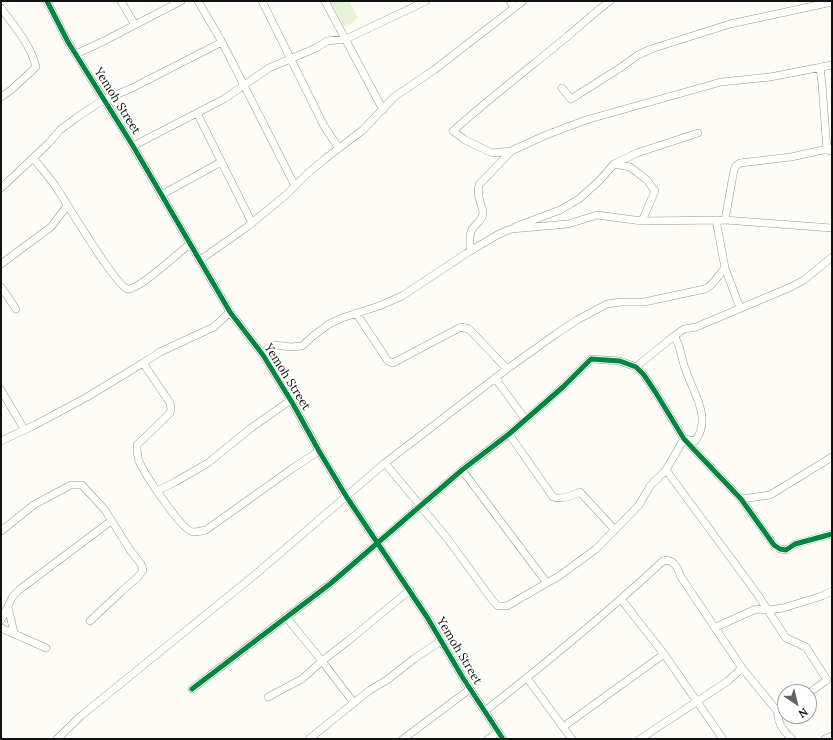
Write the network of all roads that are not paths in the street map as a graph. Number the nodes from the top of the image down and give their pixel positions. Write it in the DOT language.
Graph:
graph roads {
  1 [pos="46,1"];
  2 [pos="121,1"];
  3 [pos="181,1"];
  4 [pos="198,1"];
  5 [pos="262,1"];
  6 [pos="325,1"];
  7 [pos="426,1"];
  8 [pos="510,1"];
  9 [pos="523,1"];
  10 [pos="610,1"];
  11 [pos="832,2"];
  12 [pos="1,8"];
  13 [pos="514,8"];
  14 [pos="135,25"];
  15 [pos="346,39"];
  16 [pos="222,42"];
  17 [pos="76,54"];
  18 [pos="290,58"];
  19 [pos="832,65"];
  20 [pos="820,67"];
  21 [pos="243,86"];
  22 [pos="562,88"];
  23 [pos="1,97"];
  24 [pos="103,100"];
  25 [pos="383,110"];
  26 [pos="197,113"];
  27 [pos="698,132"];
  28 [pos="133,146"];
  29 [pos="338,147"];
  30 [pos="830,150"];
  31 [pos="511,151"];
  32 [pos="33,158"];
  33 [pos="222,162"];
  34 [pos="614,164"];
  35 [pos="295,186"];
  36 [pos="1,188"];
  37 [pos="161,195"];
  38 [pos="67,206"];
  39 [pos="716,220"];
  40 [pos="725,220"];
  41 [pos="642,221"];
  42 [pos="252,223"];
  43 [pos="832,228"];
  44 [pos="512,229"];
  45 [pos="190,244"];
  46 [pos="470,251"];
  47 [pos="832,257"];
  48 [pos="200,260"];
  49 [pos="1,264"];
  50 [pos="725,268"];
  51 [pos="1,287"];
  52 [pos="740,308"];
  53 [pos="16,309"];
  54 [pos="230,312"];
  55 [pos="356,313"];
  56 [pos="674,336"];
  57 [pos="263,355"];
  58 [pos="143,363"];
  59 [pos="636,367"];
  60 [pos="507,369"];
  61 [pos="495,378"];
  62 [pos="1,390"];
  63 [pos="291,400"];
  64 [pos="525,419"];
  65 [pos="24,429"];
  66 [pos="509,434"];
  67 [pos="684,439"];
  68 [pos="1,441"];
  69 [pos="319,451"];
  70 [pos="832,457"];
  71 [pos="385,463"];
  72 [pos="462,470"];
  73 [pos="666,470"];
  74 [pos="157,491"];
  75 [pos="346,496"];
  76 [pos="741,499"];
  77 [pos="420,506"];
  78 [pos="111,521"];
  79 [pos="1,529"];
  80 [pos="614,530"];
  81 [pos="832,534"];
  82 [pos="377,544"];
  83 [pos="547,584"];
  84 [pos="410,590"];
  85 [pos="832,591"];
  86 [pos="621,599"];
  87 [pos="8,607"];
  88 [pos="769,610"];
  89 [pos="286,617"];
  90 [pos="1,620"];
  91 [pos="90,621"];
  92 [pos="716,627"];
  93 [pos="1,628"];
  94 [pos="14,633"];
  95 [pos="441,641"];
  96 [pos="46,648"];
  97 [pos="664,654"];
  98 [pos="322,661"];
  99 [pos="742,668"];
  100 [pos="527,678"];
  101 [pos="829,678"];
  102 [pos="817,687"];
  103 [pos="470,688"];
  104 [pos="192,690"];
  105 [pos="268,697"];
  106 [pos="697,702"];
  107 [pos="354,703"];
  108 [pos="485,711"];
  109 [pos="777,711"];
  110 [pos="779,724"];
  111 [pos="563,726"];
  112 [pos="498,732"];
  113 [pos="832,736"];
  114 [pos="57,739"];
  115 [pos="309,739"];
  116 [pos="403,739"];
  117 [pos="488,739"];
  118 [pos="503,739"];
  119 [pos="572,739"];
  120 [pos="640,739"];
  121 [pos="723,739"];
  122 [pos="792,739"];
  123 [pos="825,739"];
  1 -- 17 [label="street, Yemoh Street"];
  2 -- 14 [label="street"];
  3 -- 14 [label="street"];
  4 -- 16 [label="street"];
  5 -- 18 [label="street"];
  6 -- 15 [label="street"];
  7 -- 15 [label="street"];
  8 -- 13 [label="street"];
  9 -- 13 [label="street"];
  10 -- 31 [label="street"];
  11 -- 22 [label="street"];
  12 -- 23 [label="street"];
  13 -- 25 [label="street"];
  14 -- 17 [label="street"];
  15 -- 18 [label="street"];
  15 -- 25 [label="street"];
  16 -- 21 [label="street"];
  16 -- 24 [label="street"];
  17 -- 24 [label="street, Yemoh Street"];
  18 -- 21 [label="street"];
  18 -- 29 [label="street"];
  19 -- 20 [label="street"];
  20 -- 30 [label="street"];
  20 -- 31 [label="street"];
  21 -- 26 [label="street"];
  21 -- 35 [label="street"];
  24 -- 28 [label="street, Yemoh Street"];
  24 -- 32 [label="street"];
  25 -- 29 [label="street"];
  26 -- 28 [label="street"];
  26 -- 33 [label="street"];
  27 -- 34 [label="street"];
  28 -- 37 [label="street, Yemoh Street"];
  29 -- 35 [label="street"];
  30 -- 40 [label="street"];
  31 -- 46 [label="street"];
  32 -- 36 [label="street"];
  32 -- 38 [label="street"];
  33 -- 37 [label="street"];
  33 -- 42 [label="street"];
  34 -- 41 [label="street"];
  34 -- 44 [label="street"];
  35 -- 42 [label="street"];
  37 -- 45 [label="street, Yemoh Street"];
  38 -- 45 [label="street"];
  38 -- 49 [label="street"];
  39 -- 40 [label="street"];
  39 -- 41 [label="street"];
  39 -- 50 [label="street"];
  40 -- 43 [label="street"];
  41 -- 44 [label="street"];
  42 -- 48 [label="street"];
  44 -- 46 [label="street"];
  45 -- 48 [label="street, Yemoh Street"];
  46 -- 55 [label="street"];
  47 -- 52 [label="street"];
  48 -- 54 [label="street, Yemoh Street"];
  50 -- 52 [label="street"];
  50 -- 60 [label="street"];
  51 -- 53 [label="street"];
  52 -- 56 [label="street"];
  54 -- 57 [label="street, Yemoh Street"];
  54 -- 58 [label="street"];
  55 -- 57 [label="street"];
  55 -- 60 [label="street"];
  56 -- 59 [label="street"];
  56 -- 67 [label="street"];
  57 -- 63 [label="street, Yemoh Street"];
  58 -- 65 [label="street"];
  58 -- 74 [label="street"];
  59 -- 64 [label="street"];
  59 -- 67 [label="street"];
  60 -- 61 [label="street"];
  61 -- 64 [label="street"];
  61 -- 71 [label="street"];
  62 -- 65 [label="street"];
  63 -- 69 [label="street, Yemoh Street"];
  63 -- 74 [label="street"];
  64 -- 66 [label="street"];
  65 -- 68 [label="street"];
  66 -- 72 [label="street"];
  66 -- 80 [label="street"];
  67 -- 73 [label="street"];
  67 -- 76 [label="street"];
  69 -- 74 [label="street"];
  69 -- 75 [label="street, Yemoh Street"];
  70 -- 76 [label="street"];
  71 -- 75 [label="street"];
  71 -- 77 [label="street"];
  72 -- 77 [label="street"];
  72 -- 83 [label="street"];
  73 -- 80 [label="street"];
  73 -- 88 [label="street"];
  75 -- 82 [label="street, Yemoh Street"];
  75 -- 114 [label="street"];
  76 -- 81 [label="street"];
  77 -- 82 [label="street"];
  77 -- 83 [label="street"];
  78 -- 79 [label="street"];
  78 -- 87 [label="street"];
  78 -- 91 [label="street"];
  80 -- 83 [label="street"];
  82 -- 84 [label="street, Yemoh Street"];
  82 -- 89 [label="street"];
  84 -- 95 [label="street, Yemoh Street"];
  84 -- 98 [label="street"];
  85 -- 88 [label="street"];
  86 -- 92 [label="street"];
  86 -- 97 [label="street"];
  86 -- 100 [label="street"];
  87 -- 90 [label="street"];
  87 -- 94 [label="street"];
  88 -- 92 [label="street"];
  88 -- 101 [label="street"];
  89 -- 98 [label="street"];
  89 -- 104 [label="street"];
  92 -- 99 [label="street"];
  93 -- 94 [label="street"];
  94 -- 96 [label="street"];
  95 -- 103 [label="street, Yemoh Street"];
  95 -- 107 [label="street"];
  97 -- 106 [label="street"];
  97 -- 111 [label="street"];
  98 -- 105 [label="street"];
  98 -- 107 [label="street"];
  99 -- 106 [label="street"];
  99 -- 109 [label="street"];
  100 -- 108 [label="street"];
  100 -- 111 [label="street"];
  101 -- 102 [label="street"];
  103 -- 108 [label="street, Yemoh Street"];
  103 -- 116 [label="street"];
  106 -- 120 [label="street"];
  106 -- 121 [label="street"];
  107 -- 115 [label="street"];
  108 -- 112 [label="street, Yemoh Street"];
  110 -- 122 [label="street"];
  111 -- 119 [label="street"];
  112 -- 117 [label="street"];
  112 -- 118 [label="street, Yemoh Street"];
  113 -- 123 [label="street"];
}
